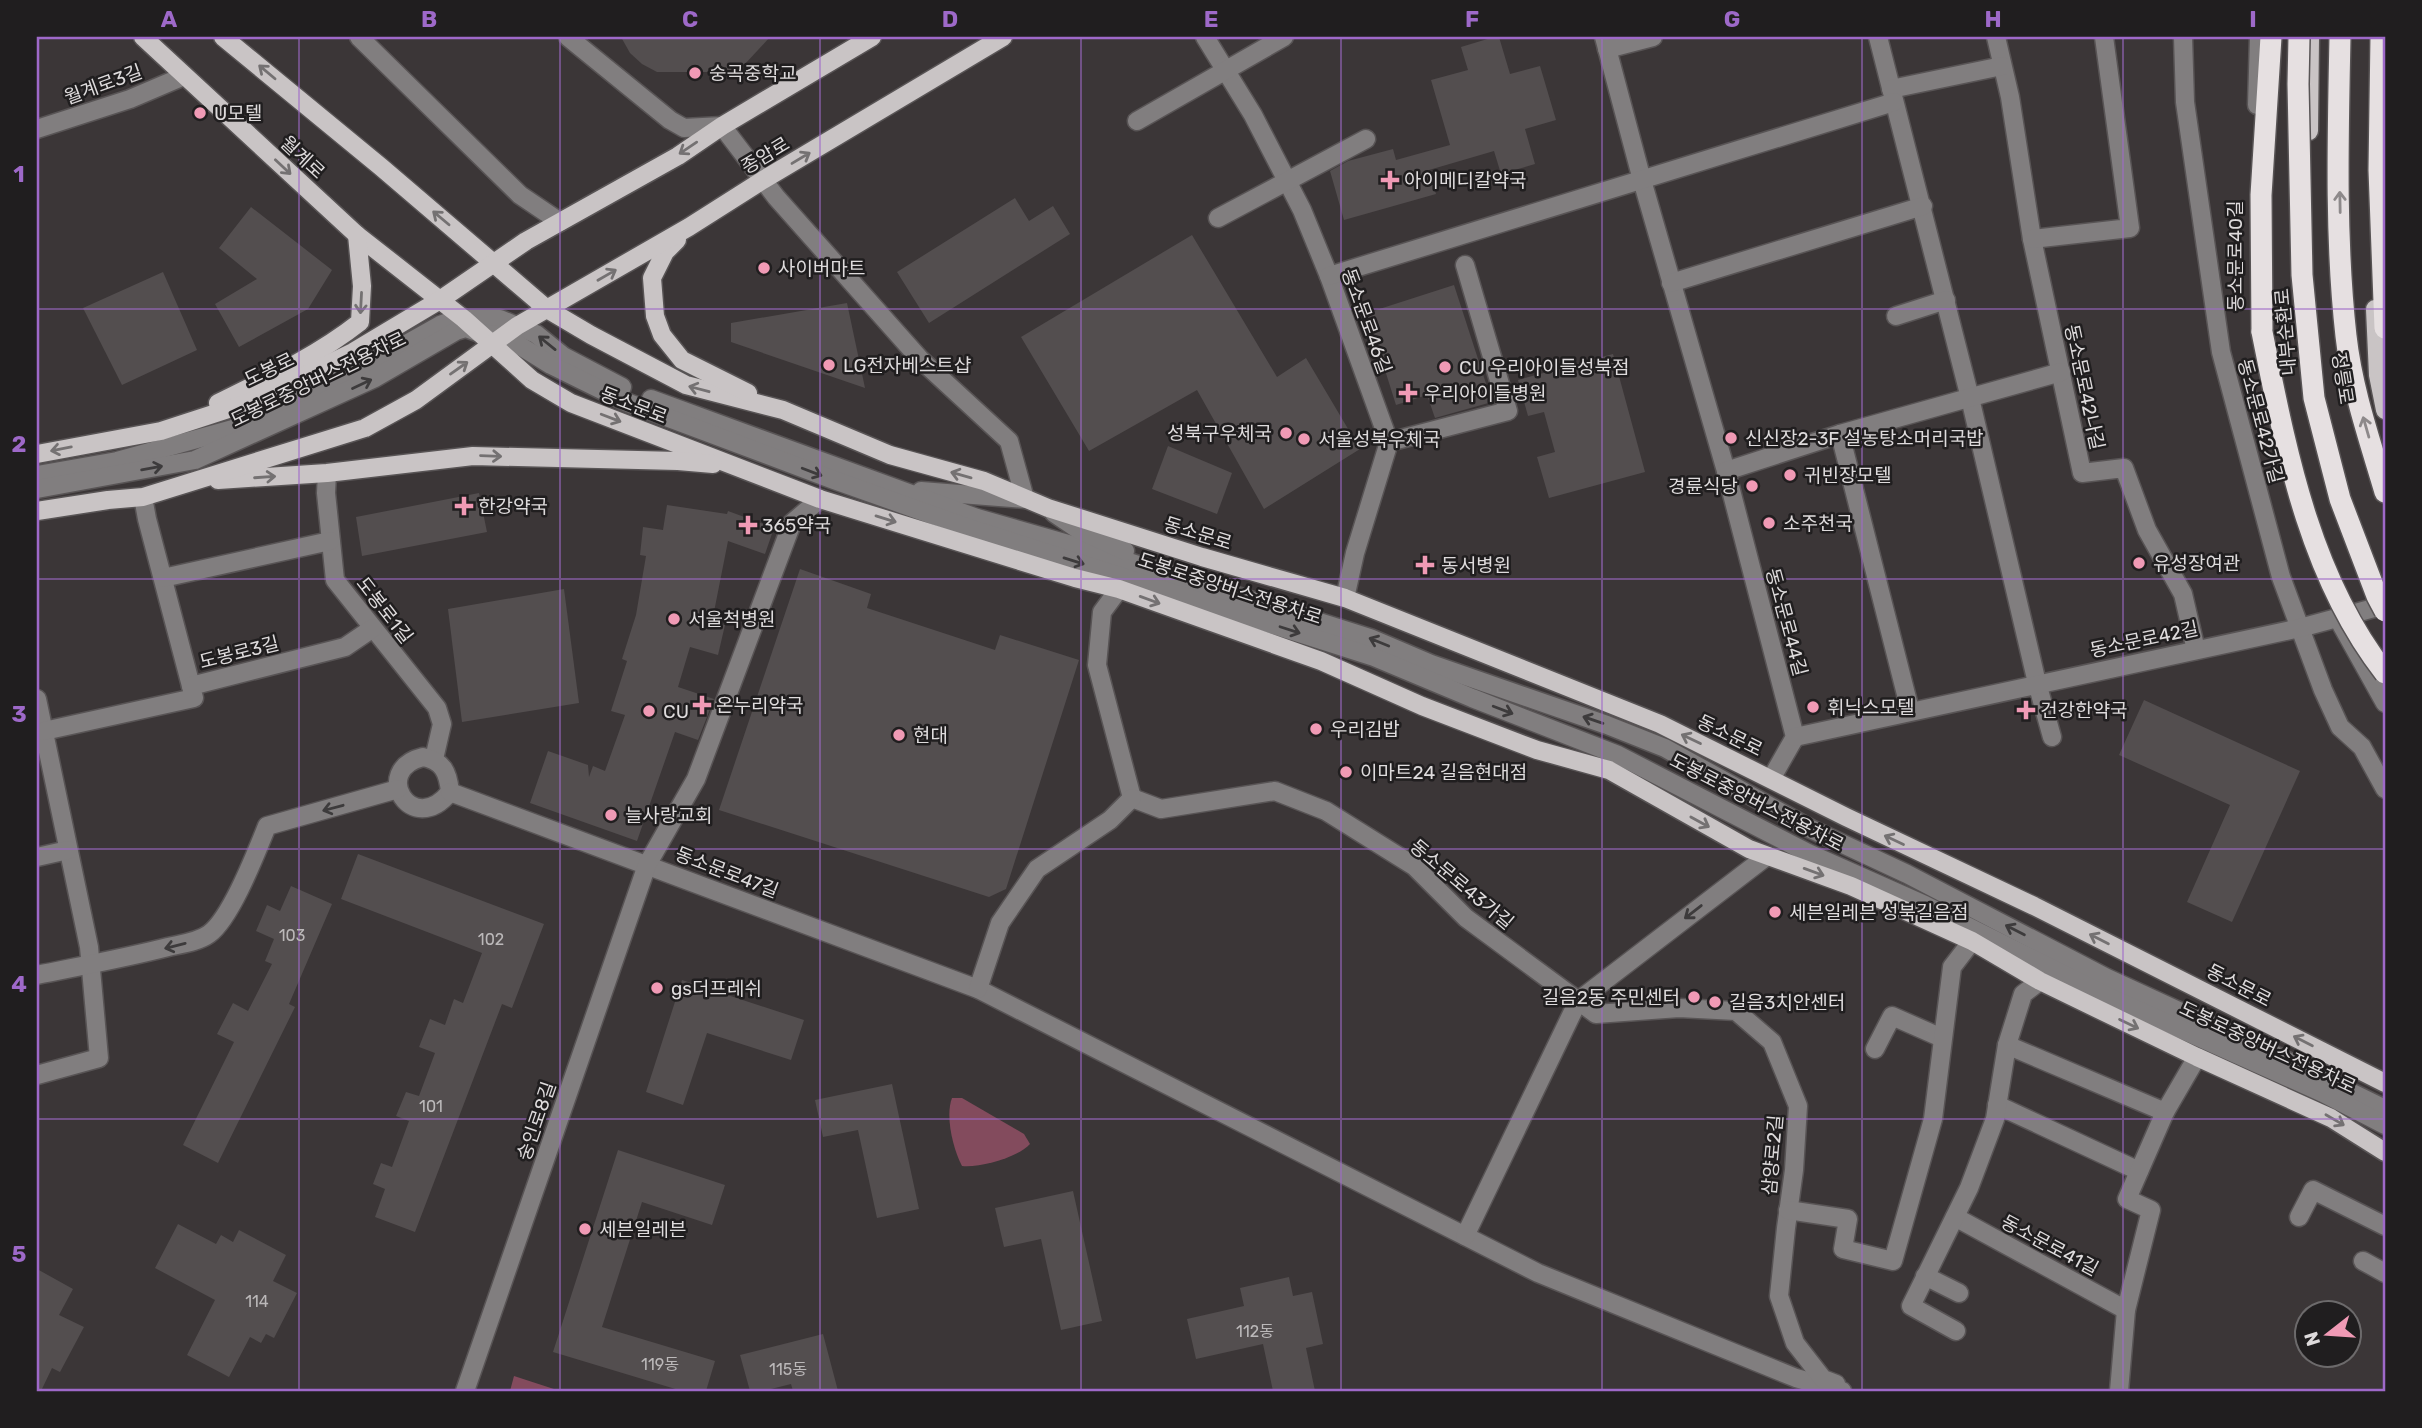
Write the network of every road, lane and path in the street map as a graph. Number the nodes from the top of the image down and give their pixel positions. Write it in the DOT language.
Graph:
graph roads {
  1 [pos="143,37"];
  2 [pos="223,37"];
  3 [pos="359,37"];
  4 [pos="568,37"];
  5 [pos="872,37"];
  6 [pos="1003,37"];
  7 [pos="1205,37"];
  8 [pos="1284,37"];
  9 [pos="1653,37"];
  10 [pos="1878,37"];
  11 [pos="1999,37"];
  12 [pos="2104,37"];
  13 [pos="2183,37"];
  14 [pos="2259,37"];
  15 [pos="2271,37"];
  16 [pos="2300,37"];
  17 [pos="2310,37"];
  18 [pos="2340,37"];
  19 [pos="2374,37"];
  20 [pos="2381,37"];
  21 [pos="1606,43"];
  22 [pos="2002,66"];
  23 [pos="1226,71"];
  24 [pos="184,76"];
  25 [pos="1892,95"];
  26 [pos="1137,121"];
  27 [pos="722,126"];
  28 [pos="37,129"];
  29 [pos="1366,139"];
  30 [pos="763,180"];
  31 [pos="1642,180"];
  32 [pos="1288,182"];
  33 [pos="1923,206"];
  34 [pos="1218,218"];
  35 [pos="560,222"];
  36 [pos="689,228"];
  37 [pos="357,235"];
  38 [pos="2032,239"];
  39 [pos="494,262"];
  40 [pos="1465,265"];
  41 [pos="1329,276"];
  42 [pos="1671,283"];
  43 [pos="440,300"];
  44 [pos="1946,300"];
  45 [pos="547,309"];
  46 [pos="1896,316"];
  47 [pos="464,319"];
  48 [pos="2385,328"];
  49 [pos="498,335"];
  50 [pos="2061,372"];
  51 [pos="1970,398"];
  52 [pos="783,410"];
  53 [pos="2385,410"];
  54 [pos="161,431"];
  55 [pos="1840,434"];
  56 [pos="1389,442"];
  57 [pos="37,454"];
  58 [pos="734,466"];
  59 [pos="1726,471"];
  60 [pos="327,473"];
  61 [pos="37,475"];
  62 [pos="197,482"];
  63 [pos="37,489"];
  64 [pos="903,490"];
  65 [pos="2385,492"];
  66 [pos="143,497"];
  67 [pos="820,499"];
  68 [pos="1025,499"];
  69 [pos="1048,508"];
  70 [pos="37,511"];
  71 [pos="330,541"];
  72 [pos="163,578"];
  73 [pos="1181,578"];
  74 [pos="1119,589"];
  75 [pos="2385,590"];
  76 [pos="1345,598"];
  77 [pos="2385,605"];
  78 [pos="2385,611"];
  79 [pos="2337,618"];
  80 [pos="373,628"];
  81 [pos="2300,628"];
  82 [pos="2196,650"];
  83 [pos="2385,673"];
  84 [pos="2037,683"];
  85 [pos="191,687"];
  86 [pos="37,699"];
  87 [pos="2385,703"];
  88 [pos="1910,710"];
  89 [pos="44,731"];
  90 [pos="1795,737"];
  91 [pos="2052,737"];
  92 [pos="434,759"];
  93 [pos="1770,779"];
  94 [pos="398,789"];
  95 [pos="2385,789"];
  96 [pos="450,792"];
  97 [pos="1132,798"];
  98 [pos="68,850"];
  99 [pos="1767,856"];
  100 [pos="37,857"];
  101 [pos="648,864"];
  102 [pos="1972,941"];
  103 [pos="90,964"];
  104 [pos="37,975"];
  105 [pos="2040,981"];
  106 [pos="978,989"];
  107 [pos="1578,1002"];
  108 [pos="1596,1014"];
  109 [pos="1942,1038"];
  110 [pos="2007,1045"];
  111 [pos="1875,1049"];
  112 [pos="2197,1057"];
  113 [pos="37,1074"];
  114 [pos="2385,1083"];
  115 [pos="1997,1105"];
  116 [pos="2385,1109"];
  117 [pos="2165,1112"];
  118 [pos="2385,1125"];
  119 [pos="2385,1152"];
  120 [pos="2139,1171"];
  121 [pos="1788,1210"];
  122 [pos="1955,1217"];
  123 [pos="2299,1217"];
  124 [pos="2385,1226"];
  125 [pos="1465,1236"];
  126 [pos="2363,1261"];
  127 [pos="2385,1273"];
  128 [pos="1925,1276"];
  129 [pos="1959,1293"];
  130 [pos="2126,1310"];
  131 [pos="1956,1331"];
  132 [pos="465,1391"];
  133 [pos="1842,1391"];
  134 [pos="1852,1391"];
  135 [pos="2119,1391"];
  1 -- 24 [label="main road, 월계로"];
  39 -- 2 [label="main road, one-way"];
  3 -- 35 [label="street"];
  4 -- 27 [label="street"];
  5 -- 27 [label="main road"];
  30 -- 6 [label="main road, 종암로, one-way"];
  7 -- 23 [label="street, 동소문로46길"];
  8 -- 23 [label="street"];
  9 -- 21 [label="street, 동소문로44길"];
  10 -- 25 [label="street"];
  11 -- 22 [label="street, 동소문로42나길"];
  12 -- 38 [label="street"];
  13 -- 81 [label="street, 동소문로42가길"];
  14 -- 79 [label="street, 동소문로40길"];
  15 -- 83 [label="highway, bridge"];
  16 -- 78 [label="highway, 내부순환로, bridge"];
  17 -- 75 [label="main road, 정릉로"];
  65 -- 18 [label="highway, one-way"];
  19 -- 53 [label="main road, 정릉로"];
  20 -- 48 [label="highway"];
  21 -- 31 [label="street, 동소문로44길"];
  22 -- 25 [label="street"];
  22 -- 38 [label="street, 동소문로42나길"];
  23 -- 26 [label="street"];
  23 -- 32 [label="street, 동소문로46길"];
  24 -- 28 [label="street, 월계로3길"];
  24 -- 37 [label="main road, 월계로, one-way"];
  25 -- 31 [label="street"];
  25 -- 33 [label="street"];
  27 -- 30 [label="street"];
  27 -- 35 [label="main road, one-way"];
  29 -- 32 [label="street"];
  30 -- 36 [label="main road, 종암로"];
  30 -- 68 [label="street"];
  31 -- 41 [label="street"];
  31 -- 42 [label="street, 동소문로44길"];
  32 -- 34 [label="street"];
  32 -- 41 [label="street, 동소문로46길"];
  33 -- 42 [label="street"];
  33 -- 44 [label="street"];
  35 -- 39 [label="main road"];
  45 -- 36 [label="main road, 종암로, one-way"];
  36 -- 52 [label="main road"];
  37 -- 43 [label="main road, 월계로"];
  37 -- 54 [label="main road, one-way"];
  38 -- 50 [label="street, 동소문로42나길"];
  39 -- 43 [label="main road, 도봉로"];
  39 -- 45 [label="main road, 동소문로"];
  40 -- 56 [label="street"];
  41 -- 56 [label="street, 동소문로46길"];
  42 -- 59 [label="street, 동소문로44길"];
  43 -- 47 [label="main road, 동소문로"];
  43 -- 54 [label="main road, 도봉로"];
  44 -- 46 [label="street"];
  44 -- 51 [label="street"];
  45 -- 49 [label="main road"];
  52 -- 45 [label="main road, 동소문로, one-way"];
  47 -- 49 [label="main road, 동소문로"];
  47 -- 49 [label="street"];
  47 -- 61 [label="street"];
  49 -- 58 [label="main road, 동소문로, one-way"];
  62 -- 49 [label="main road, one-way"];
  63 -- 49 [label="street, 도봉로중앙버스전용차로, one-way"];
  64 -- 49 [label="street, one-way"];
  49 -- 118 [label="street, 도봉로중앙버스전용차로, one-way"];
  50 -- 51 [label="street"];
  50 -- 82 [label="street, 동소문로42나길"];
  51 -- 55 [label="street"];
  51 -- 84 [label="street"];
  68 -- 52 [label="main road, 동소문로, one-way"];
  54 -- 57 [label="main road, 도봉로, one-way"];
  55 -- 59 [label="street"];
  55 -- 88 [label="street"];
  56 -- 76 [label="street"];
  60 -- 58 [label="main road, one-way"];
  58 -- 67 [label="main road, 동소문로"];
  59 -- 90 [label="street, 동소문로44길"];
  62 -- 60 [label="main road, one-way"];
  60 -- 71 [label="street, 도봉로1길"];
  62 -- 66 [label="main road"];
  64 -- 68 [label="street"];
  64 -- 73 [label="street"];
  66 -- 70 [label="main road"];
  66 -- 72 [label="street"];
  67 -- 74 [label="main road, 동소문로, one-way"];
  67 -- 101 [label="street, 동소문로47길"];
  68 -- 69 [label="main road, 동소문로"];
  69 -- 73 [label="street"];
  69 -- 76 [label="main road, 동소문로"];
  71 -- 72 [label="street"];
  71 -- 80 [label="street, 도봉로1길"];
  72 -- 85 [label="street"];
  116 -- 73 [label="street, 도봉로중앙버스전용차로, one-way"];
  74 -- 97 [label="street"];
  74 -- 99 [label="main road, 동소문로, one-way"];
  93 -- 76 [label="main road, 동소문로, one-way"];
  77 -- 79 [label="street, 동소문로42길"];
  79 -- 81 [label="street, 동소문로42길"];
  79 -- 87 [label="street, 동소문로40길"];
  80 -- 85 [label="street, 도봉로3길"];
  80 -- 92 [label="street, 도봉로1길"];
  81 -- 82 [label="street, 동소문로42길"];
  81 -- 95 [label="street, 동소문로42가길"];
  82 -- 84 [label="street, 동소문로42길"];
  84 -- 88 [label="street, 동소문로42길"];
  84 -- 91 [label="street"];
  85 -- 89 [label="street, 도봉로3길"];
  86 -- 89 [label="street"];
  88 -- 90 [label="street, 동소문로42길"];
  89 -- 98 [label="street"];
  90 -- 93 [label="street"];
  92 -- 94 [label="street"];
  92 -- 96 [label="street"];
  114 -- 93 [label="main road, 동소문로, one-way"];
  94 -- 96 [label="street"];
  94 -- 103 [label="street, one-way"];
  96 -- 101 [label="street"];
  97 -- 106 [label="street"];
  97 -- 107 [label="street, 동소문로43가길"];
  98 -- 100 [label="street"];
  98 -- 103 [label="street"];
  99 -- 102 [label="main road, 동소문로, one-way"];
  99 -- 107 [label="street, one-way"];
  101 -- 106 [label="street, 동소문로47길"];
  101 -- 132 [label="street, 숭인로8길"];
  102 -- 105 [label="main road, 동소문로"];
  102 -- 109 [label="street"];
  103 -- 104 [label="street"];
  103 -- 113 [label="street"];
  105 -- 110 [label="street"];
  105 -- 112 [label="main road, 동소문로, one-way"];
  106 -- 125 [label="street, 동소문로47길"];
  107 -- 108 [label="street, 동소문로43가길"];
  107 -- 125 [label="street"];
  108 -- 121 [label="street, 삼양로2길"];
  109 -- 111 [label="street"];
  109 -- 121 [label="street"];
  110 -- 115 [label="street"];
  110 -- 117 [label="street"];
  112 -- 117 [label="street"];
  112 -- 119 [label="main road, 동소문로, one-way"];
  115 -- 120 [label="street"];
  115 -- 122 [label="street"];
  117 -- 120 [label="street"];
  120 -- 130 [label="street"];
  121 -- 134 [label="street, 삼양로2길"];
  122 -- 128 [label="street"];
  122 -- 130 [label="street, 동소문로41길"];
  123 -- 124 [label="street"];
  125 -- 133 [label="street, 동소문로47길"];
  126 -- 127 [label="street"];
  128 -- 129 [label="street"];
  128 -- 131 [label="street"];
  130 -- 135 [label="street"];
}
